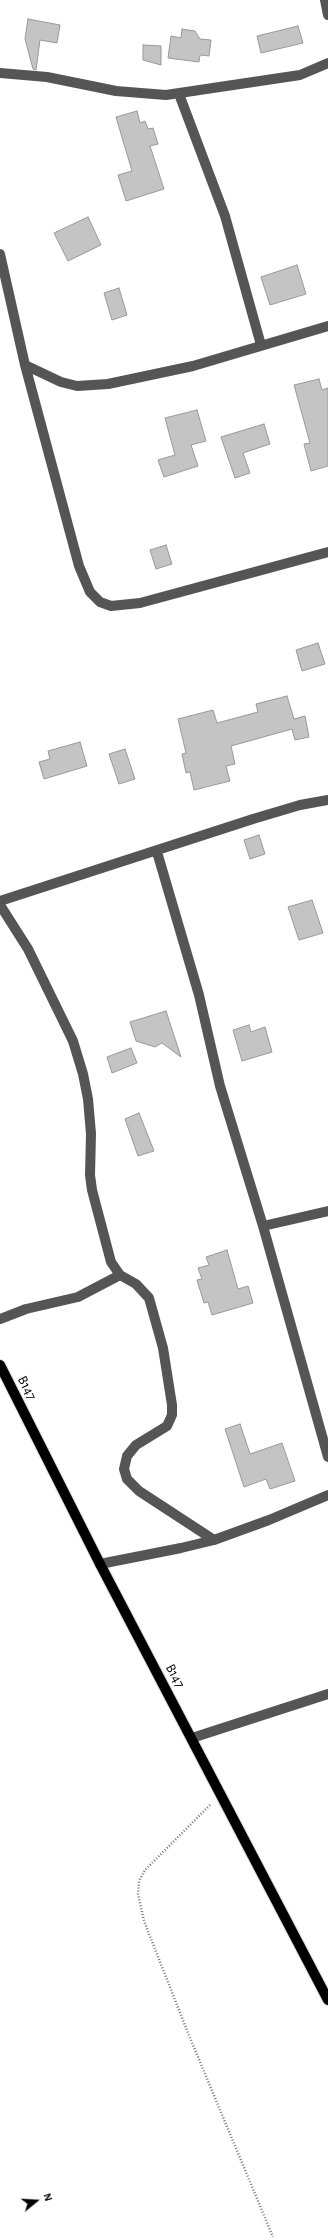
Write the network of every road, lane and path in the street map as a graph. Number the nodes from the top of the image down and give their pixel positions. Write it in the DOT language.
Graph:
graph roads {
  1 [pos="325,0"];
  2 [pos="328,15"];
  3 [pos="328,63"];
  4 [pos="0,73"];
  5 [pos="179,94"];
  6 [pos="0,254"];
  7 [pos="328,326"];
  8 [pos="261,345"];
  9 [pos="25,365"];
  10 [pos="328,552"];
  11 [pos="328,800"];
  12 [pos="156,852"];
  13 [pos="0,901"];
  14 [pos="0,905"];
  15 [pos="328,1211"];
  16 [pos="263,1226"];
  17 [pos="120,1275"];
  18 [pos="0,1319"];
  19 [pos="0,1365"];
  20 [pos="328,1457"];
  21 [pos="328,1495"];
  22 [pos="214,1540"];
  23 [pos="100,1564"];
  24 [pos="328,1694"];
  25 [pos="192,1738"];
  26 [pos="221,1794"];
  27 [pos="328,2000"];
  28 [pos="273,2237"];
  1 -- 2 [label="street"];
  3 -- 5 [label="street"];
  4 -- 5 [label="street"];
  5 -- 8 [label="street"];
  6 -- 9 [label="street"];
  7 -- 8 [label="street"];
  8 -- 9 [label="street"];
  9 -- 10 [label="street"];
  11 -- 12 [label="street"];
  12 -- 13 [label="street"];
  12 -- 16 [label="street"];
  14 -- 17 [label="street"];
  15 -- 16 [label="street"];
  16 -- 20 [label="street"];
  17 -- 18 [label="street"];
  17 -- 22 [label="street"];
  19 -- 23 [label="main road, B147 / B147"];
  21 -- 22 [label="street"];
  22 -- 23 [label="street"];
  23 -- 25 [label="main road, B147 / B147"];
  24 -- 25 [label="street"];
  25 -- 26 [label="main road, B147 / B147"];
  26 -- 27 [label="main road, B147 / B147"];
  26 -- 28 [label="path"];
}
